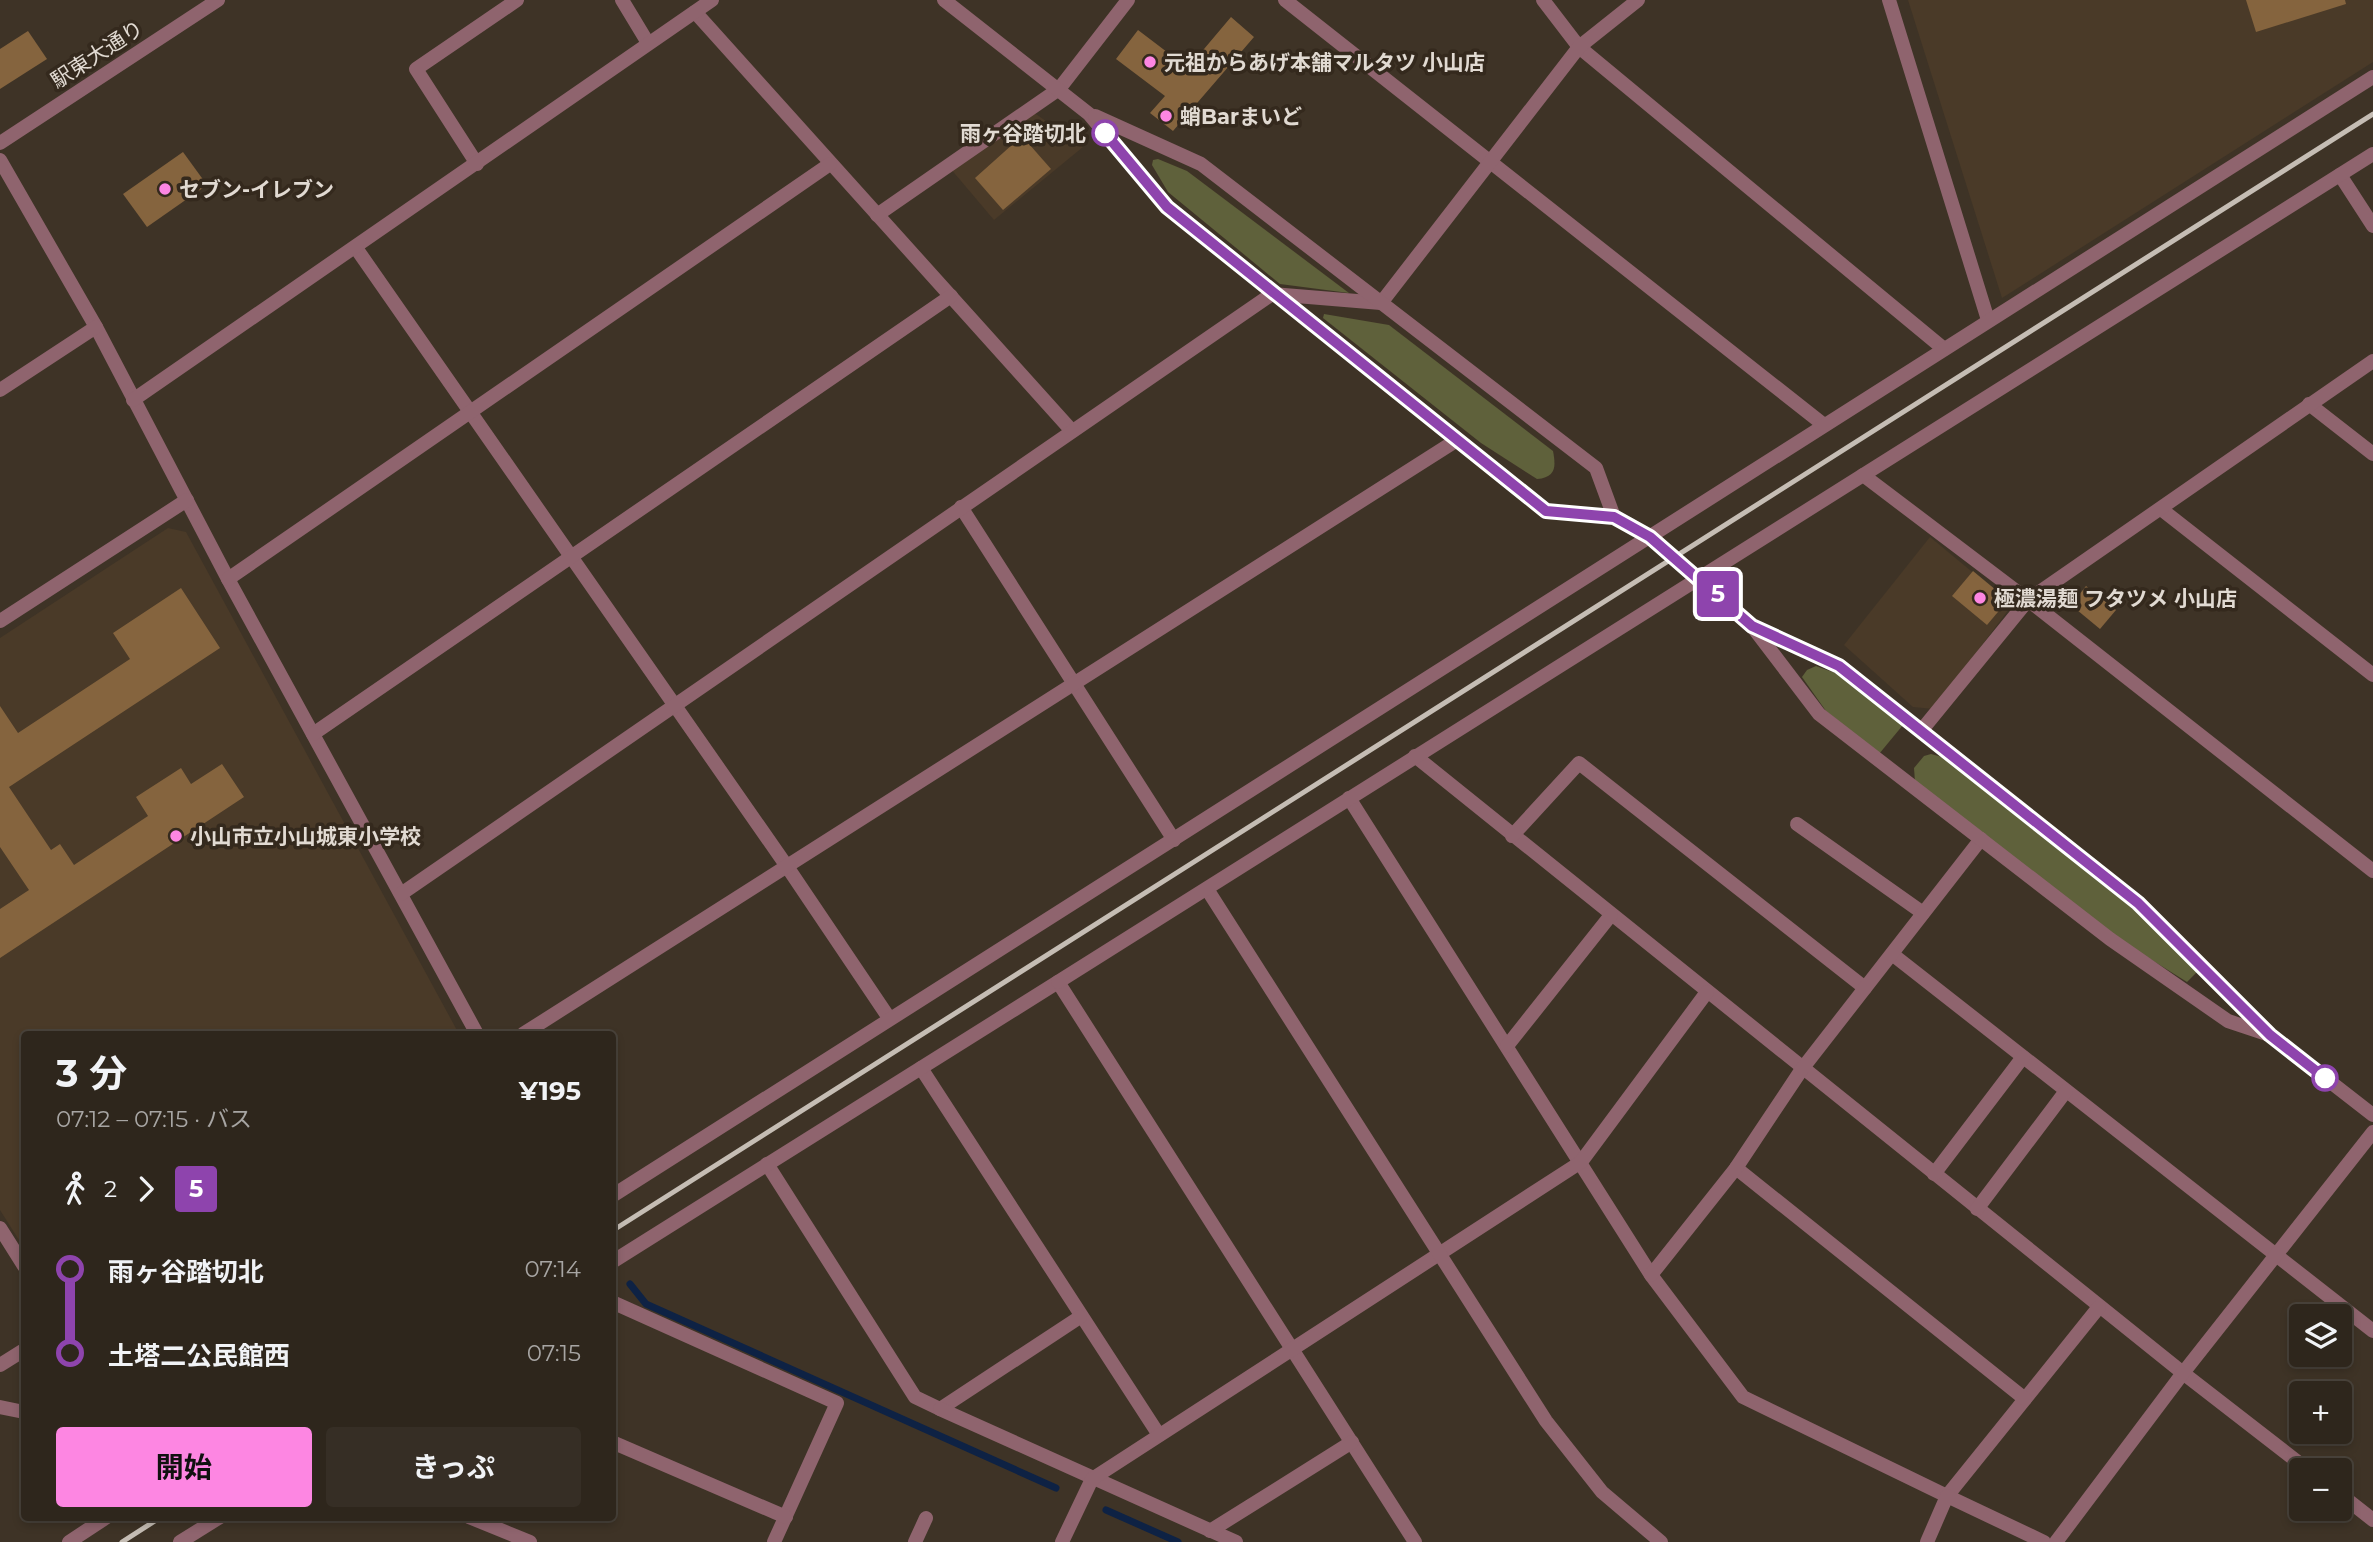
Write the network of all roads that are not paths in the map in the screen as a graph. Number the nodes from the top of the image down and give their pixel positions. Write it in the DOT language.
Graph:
graph roads {
  1 [pos="218,0"];
  2 [pos="517,0"];
  3 [pos="622,0"];
  4 [pos="712,0"];
  5 [pos="944,0"];
  6 [pos="1128,0"];
  7 [pos="1284,0"];
  8 [pos="1543,0"];
  9 [pos="1638,0"];
  10 [pos="1889,0"];
  11 [pos="695,12"];
  12 [pos="648,43"];
  13 [pos="1579,47"];
  14 [pos="2373,77"];
  15 [pos="1059,89"];
  16 [pos="1089,114"];
  17 [pos="0,143"];
  18 [pos="2373,154"];
  19 [pos="0,160"];
  20 [pos="1489,160"];
  21 [pos="477,164"];
  22 [pos="830,164"];
  23 [pos="2340,175"];
  24 [pos="877,215"];
  25 [pos="2373,226"];
  26 [pos="356,248"];
  27 [pos="1272,294"];
  28 [pos="951,296"];
  29 [pos="1381,303"];
  30 [pos="1988,320"];
  31 [pos="96,327"];
  32 [pos="1944,349"];
  33 [pos="2373,361"];
  34 [pos="0,390"];
  35 [pos="133,400"];
  36 [pos="2309,404"];
  37 [pos="470,412"];
  38 [pos="1824,425"];
  39 [pos="1072,431"];
  40 [pos="1457,440"];
  41 [pos="2373,454"];
  42 [pos="1863,475"];
  43 [pos="187,500"];
  44 [pos="961,508"];
  45 [pos="2161,509"];
  46 [pos="1614,517"];
  47 [pos="1650,537"];
  48 [pos="571,556"];
  49 [pos="1701,578"];
  50 [pos="228,579"];
  51 [pos="2028,600"];
  52 [pos="0,621"];
  53 [pos="1752,626"];
  54 [pos="2373,675"];
  55 [pos="1074,684"];
  56 [pos="676,705"];
  57 [pos="1921,731"];
  58 [pos="313,734"];
  59 [pos="1415,757"];
  60 [pos="1349,798"];
  61 [pos="1797,824"];
  62 [pos="1512,835"];
  63 [pos="1981,839"];
  64 [pos="1174,840"];
  65 [pos="786,865"];
  66 [pos="2373,871"];
  67 [pos="1207,889"];
  68 [pos="401,894"];
  69 [pos="1923,913"];
  70 [pos="1611,915"];
  71 [pos="1892,954"];
  72 [pos="1058,982"];
  73 [pos="1865,988"];
  74 [pos="1707,992"];
  75 [pos="889,1018"];
  76 [pos="475,1031"];
  77 [pos="528,1031"];
  78 [pos="2270,1035"];
  79 [pos="1507,1046"];
  80 [pos="2023,1057"];
  81 [pos="921,1068"];
  82 [pos="1802,1069"];
  83 [pos="2066,1091"];
  84 [pos="2373,1115"];
  85 [pos="2373,1132"];
  86 [pos="1581,1162"];
  87 [pos="767,1164"];
  88 [pos="1736,1168"];
  89 [pos="1934,1174"];
  90 [pos="616,1193"];
  91 [pos="1977,1209"];
  92 [pos="0,1228"];
  93 [pos="1440,1253"];
  94 [pos="2275,1254"];
  95 [pos="616,1259"];
  96 [pos="21,1261"];
  97 [pos="1651,1275"];
  98 [pos="616,1304"];
  99 [pos="2099,1307"];
  100 [pos="1080,1317"];
  101 [pos="2373,1331"];
  102 [pos="1292,1348"];
  103 [pos="21,1352"];
  104 [pos="0,1365"];
  105 [pos="2183,1373"];
  106 [pos="2025,1399"];
  107 [pos="0,1407"];
  108 [pos="940,1409"];
  109 [pos="21,1411"];
  110 [pos="1159,1435"];
  111 [pos="1352,1442"];
  112 [pos="616,1444"];
  113 [pos="2293,1458"];
  114 [pos="1092,1479"];
  115 [pos="1947,1496"];
  116 [pos="2352,1503"];
  117 [pos="786,1517"];
  118 [pos="926,1518"];
  119 [pos="2373,1520"];
  120 [pos="101,1521"];
  121 [pos="216,1521"];
  122 [pos="479,1521"];
  123 [pos="1210,1531"];
  124 [pos="201,1537"];
  125 [pos="69,1542"];
  126 [pos="180,1542"];
  127 [pos="530,1542"];
  128 [pos="774,1542"];
  129 [pos="915,1542"];
  130 [pos="1062,1542"];
  131 [pos="1236,1542"];
  132 [pos="1415,1542"];
  133 [pos="1661,1542"];
  134 [pos="1927,1542"];
  135 [pos="2044,1542"];
  136 [pos="2056,1542"];
  1 -- 17 [label="street, 駅東大通り"];
  2 -- 21 [label="street"];
  3 -- 12 [label="street"];
  4 -- 11 [label="street"];
  5 -- 15 [label="street"];
  6 -- 15 [label="street"];
  7 -- 20 [label="street"];
  8 -- 13 [label="street"];
  9 -- 13 [label="street"];
  10 -- 30 [label="street"];
  11 -- 12 [label="street"];
  11 -- 22 [label="street"];
  12 -- 21 [label="street"];
  13 -- 20 [label="street"];
  13 -- 32 [label="street"];
  14 -- 30 [label="street"];
  15 -- 16 [label="street"];
  15 -- 24 [label="street"];
  16 -- 27 [label="street"];
  16 -- 29 [label="street"];
  18 -- 23 [label="street"];
  19 -- 31 [label="street"];
  20 -- 29 [label="street"];
  20 -- 38 [label="street"];
  21 -- 26 [label="street"];
  22 -- 24 [label="street"];
  22 -- 37 [label="street"];
  23 -- 25 [label="street"];
  23 -- 42 [label="street"];
  24 -- 28 [label="street"];
  26 -- 35 [label="street"];
  26 -- 37 [label="street"];
  27 -- 29 [label="street"];
  27 -- 39 [label="street"];
  27 -- 40 [label="street"];
  28 -- 39 [label="street"];
  28 -- 48 [label="street"];
  29 -- 46 [label="street"];
  30 -- 32 [label="street"];
  31 -- 34 [label="street"];
  31 -- 35 [label="street"];
  32 -- 38 [label="street"];
  33 -- 36 [label="street"];
  35 -- 43 [label="street"];
  36 -- 41 [label="street"];
  36 -- 45 [label="street"];
  37 -- 48 [label="street"];
  37 -- 50 [label="street"];
  38 -- 47 [label="street"];
  39 -- 44 [label="street"];
  40 -- 46 [label="street"];
  40 -- 55 [label="street"];
  42 -- 49 [label="street"];
  42 -- 51 [label="street"];
  43 -- 50 [label="street"];
  43 -- 52 [label="street"];
  44 -- 55 [label="street"];
  44 -- 56 [label="street"];
  45 -- 51 [label="street"];
  45 -- 54 [label="street"];
  46 -- 47 [label="street"];
  47 -- 49 [label="street"];
  47 -- 64 [label="street"];
  48 -- 56 [label="street"];
  48 -- 58 [label="street"];
  49 -- 53 [label="street"];
  49 -- 59 [label="street"];
  50 -- 58 [label="street"];
  51 -- 57 [label="street"];
  51 -- 66 [label="street"];
  53 -- 57 [label="street"];
  53 -- 63 [label="street"];
  55 -- 64 [label="street"];
  55 -- 65 [label="street"];
  56 -- 65 [label="street"];
  56 -- 68 [label="street"];
  57 -- 78 [label="street"];
  58 -- 68 [label="street"];
  59 -- 60 [label="street"];
  59 -- 62 [label="street"];
  60 -- 67 [label="street"];
  60 -- 79 [label="street"];
  61 -- 69 [label="street"];
  62 -- 70 [label="street"];
  62 -- 73 [label="street"];
  63 -- 69 [label="street"];
  63 -- 78 [label="street"];
  64 -- 75 [label="street"];
  65 -- 75 [label="street"];
  65 -- 77 [label="street"];
  67 -- 72 [label="street"];
  67 -- 93 [label="street"];
  68 -- 76 [label="street"];
  69 -- 71 [label="street"];
  70 -- 74 [label="street"];
  70 -- 79 [label="street"];
  71 -- 73 [label="street"];
  71 -- 80 [label="street"];
  72 -- 81 [label="street"];
  72 -- 102 [label="street"];
  73 -- 82 [label="street"];
  74 -- 82 [label="street"];
  74 -- 86 [label="street"];
  75 -- 90 [label="street"];
  78 -- 84 [label="street"];
  79 -- 86 [label="street"];
  80 -- 83 [label="street"];
  80 -- 89 [label="street"];
  81 -- 87 [label="street"];
  81 -- 100 [label="street"];
  82 -- 88 [label="street"];
  82 -- 89 [label="street"];
  83 -- 91 [label="street"];
  83 -- 94 [label="street"];
  85 -- 94 [label="street"];
  86 -- 93 [label="street"];
  86 -- 97 [label="street"];
  87 -- 95 [label="street"];
  87 -- 108 [label="street"];
  88 -- 97 [label="street"];
  88 -- 106 [label="street"];
  89 -- 91 [label="street"];
  91 -- 99 [label="street"];
  92 -- 96 [label="street"];
  93 -- 102 [label="street"];
  93 -- 133 [label="street"];
  94 -- 101 [label="street"];
  94 -- 105 [label="street"];
  97 -- 115 [label="street"];
  98 -- 117 [label="street"];
  99 -- 105 [label="street"];
  99 -- 106 [label="street"];
  100 -- 108 [label="street"];
  100 -- 110 [label="street"];
  102 -- 110 [label="street"];
  102 -- 111 [label="street"];
  103 -- 104 [label="street"];
  105 -- 113 [label="street"];
  105 -- 136 [label="street"];
  106 -- 115 [label="street"];
  107 -- 109 [label="street"];
  108 -- 114 [label="street"];
  110 -- 114 [label="street"];
  111 -- 123 [label="street"];
  111 -- 132 [label="street"];
  112 -- 117 [label="street"];
  114 -- 123 [label="street"];
  114 -- 130 [label="street"];
  115 -- 134 [label="street"];
  115 -- 135 [label="street"];
  116 -- 119 [label="street"];
  117 -- 128 [label="street"];
  118 -- 129 [label="street"];
  120 -- 125 [label="street"];
  121 -- 124 [label="street"];
  122 -- 127 [label="street"];
  123 -- 131 [label="street"];
  124 -- 126 [label="street"];
}
